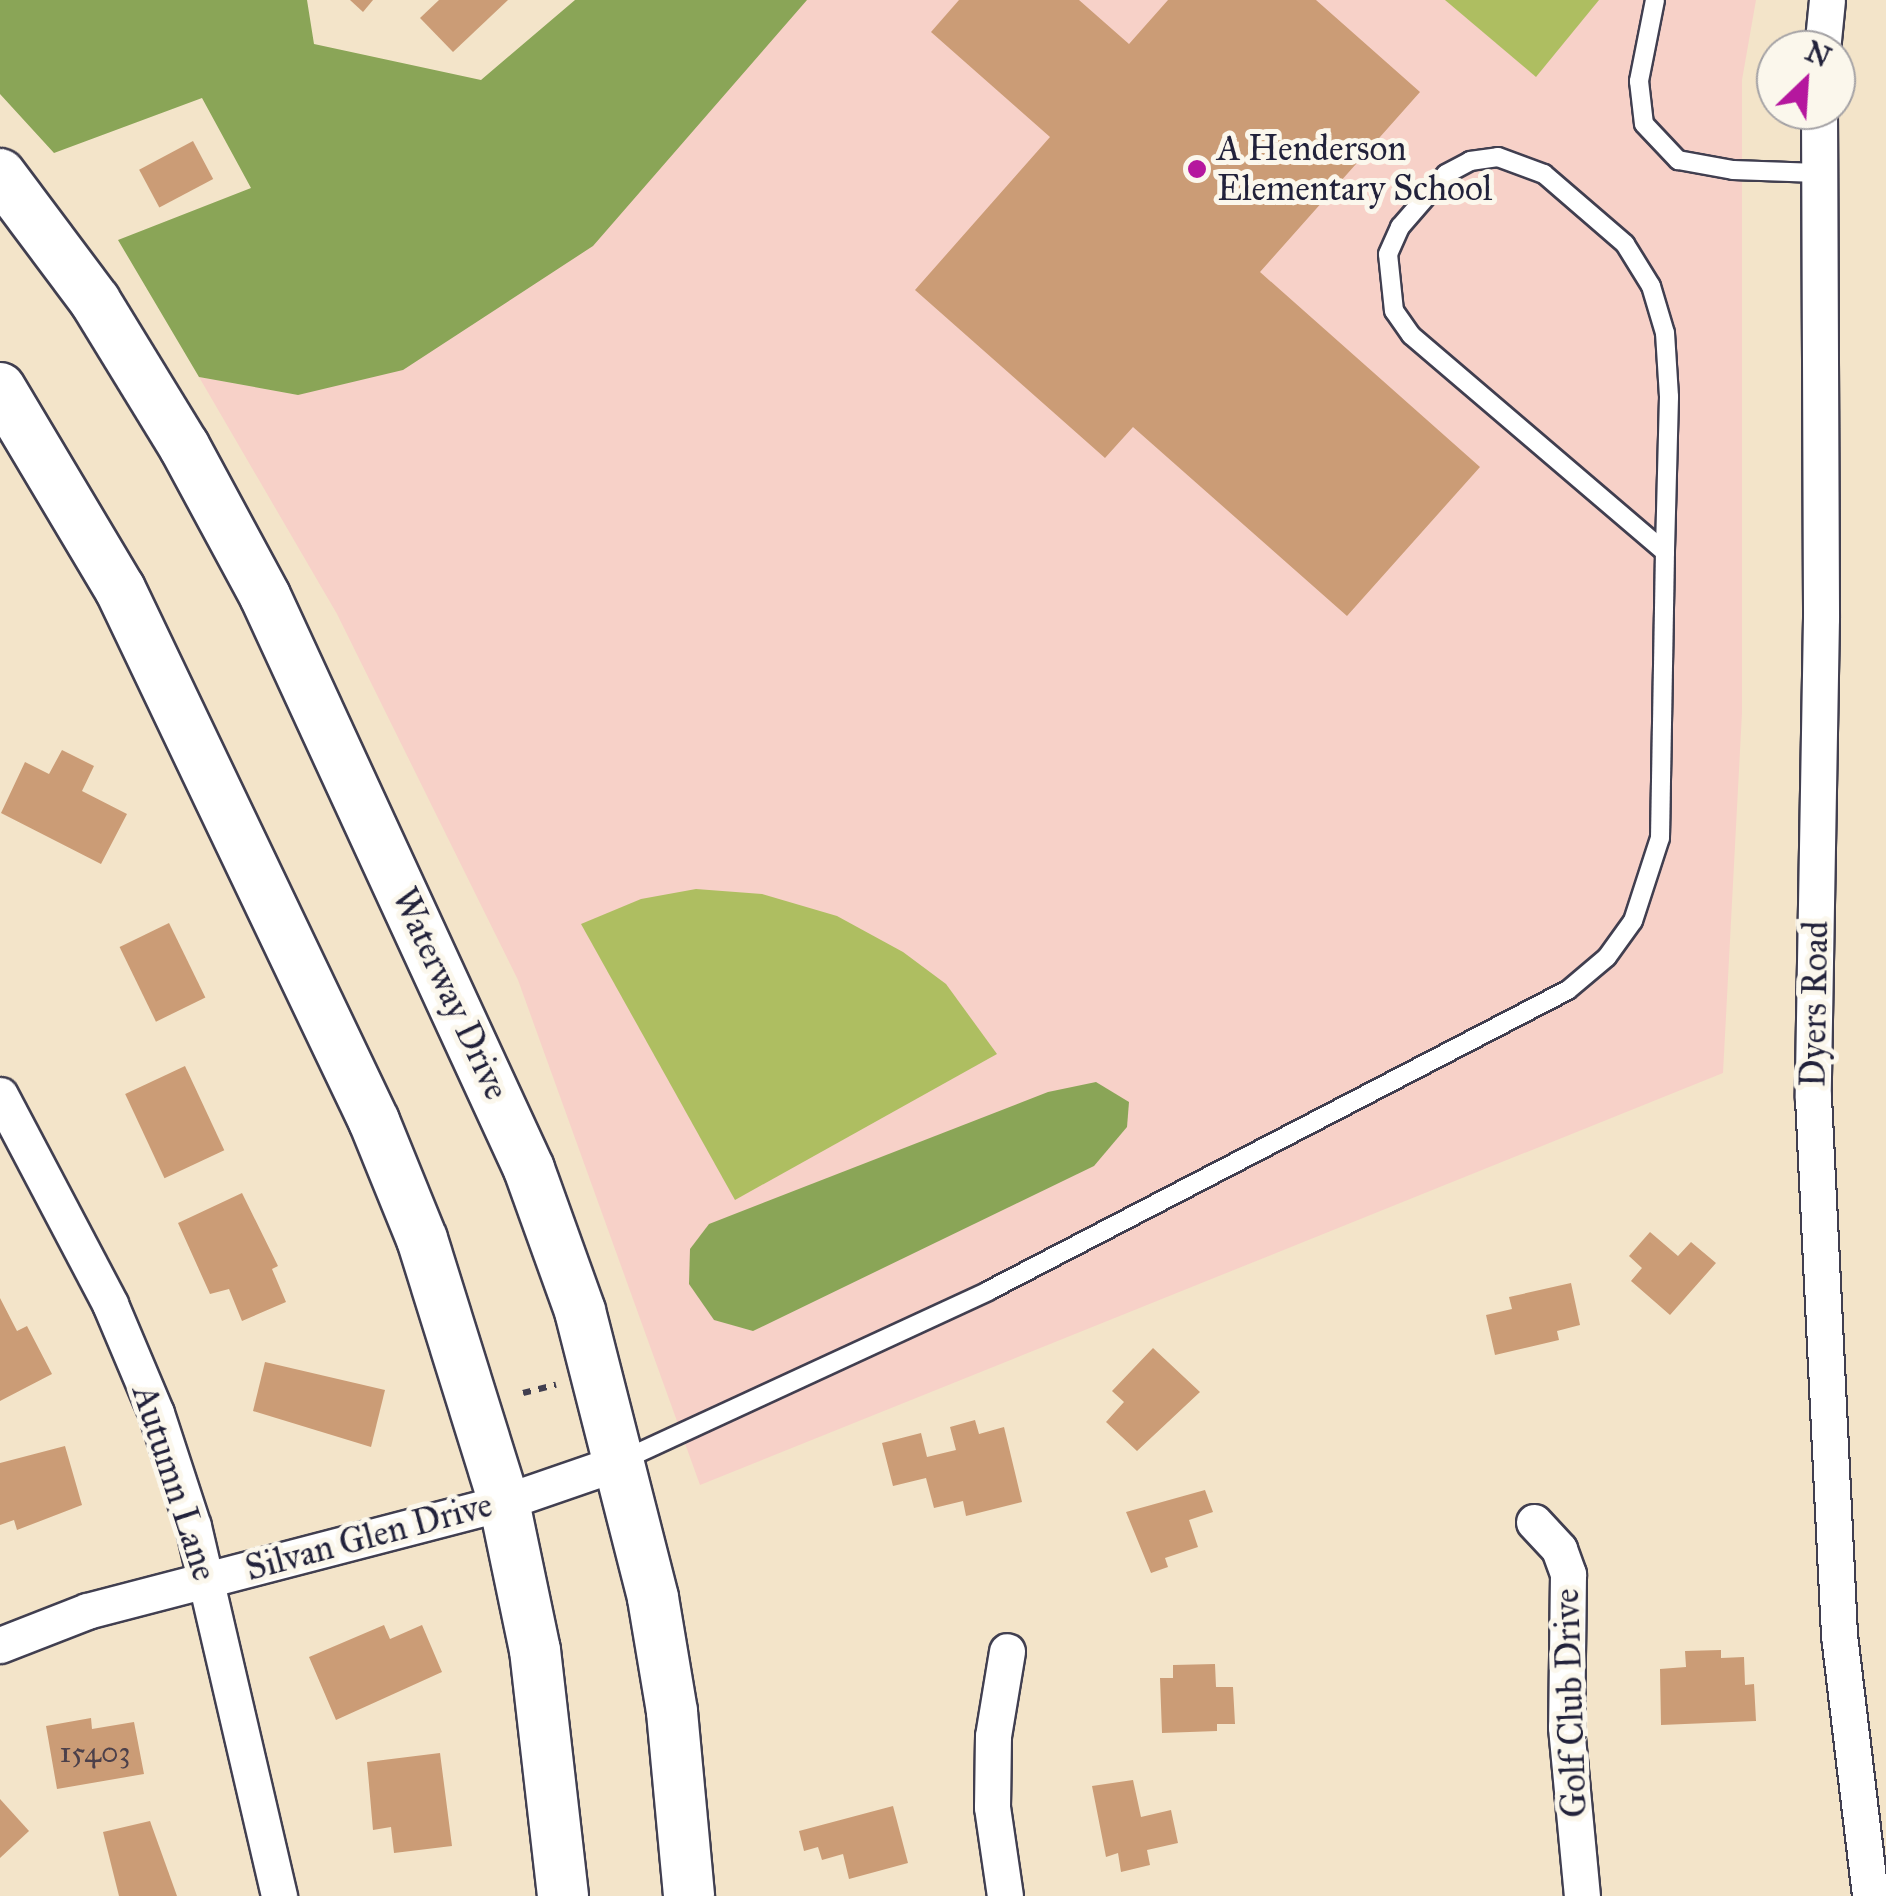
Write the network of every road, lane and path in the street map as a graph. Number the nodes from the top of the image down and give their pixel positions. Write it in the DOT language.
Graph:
graph roads {
  1 [pos="1655,0"];
  2 [pos="1827,0"];
  3 [pos="1824,30"];
  4 [pos="1819,130"];
  5 [pos="1818,173"];
  6 [pos="0,174"];
  7 [pos="0,388"];
  8 [pos="1666,552"];
  9 [pos="0,1095"];
  10 [pos="622,1461"];
  11 [pos="504,1502"];
  12 [pos="1534,1522"];
  13 [pos="206,1580"];
  14 [pos="0,1645"];
  15 [pos="1007,1651"];
  16 [pos="279,1896"];
  17 [pos="562,1896"];
  18 [pos="688,1896"];
  19 [pos="1005,1896"];
  20 [pos="1582,1896"];
  21 [pos="1870,1896"];
  1 -- 5 [label="lane"];
  2 -- 3 [label="street"];
  4 -- 5 [label="street, Dyers Road"];
  5 -- 21 [label="street, Dyers Road"];
  6 -- 10 [label="main road, Waterway Drive"];
  7 -- 11 [label="main road"];
  8 -- 8 [label="lane"];
  8 -- 10 [label="lane"];
  9 -- 13 [label="street, Autumn Lane"];
  10 -- 11 [label="street, Silvan Glen Drive"];
  10 -- 18 [label="main road, Waterway Drive"];
  11 -- 13 [label="street, Silvan Glen Drive"];
  11 -- 17 [label="main road"];
  12 -- 20 [label="street, Golf Club Drive"];
  13 -- 14 [label="street, Silvan Glen Drive"];
  13 -- 16 [label="street, Autumn Lane"];
  15 -- 19 [label="street"];
}
